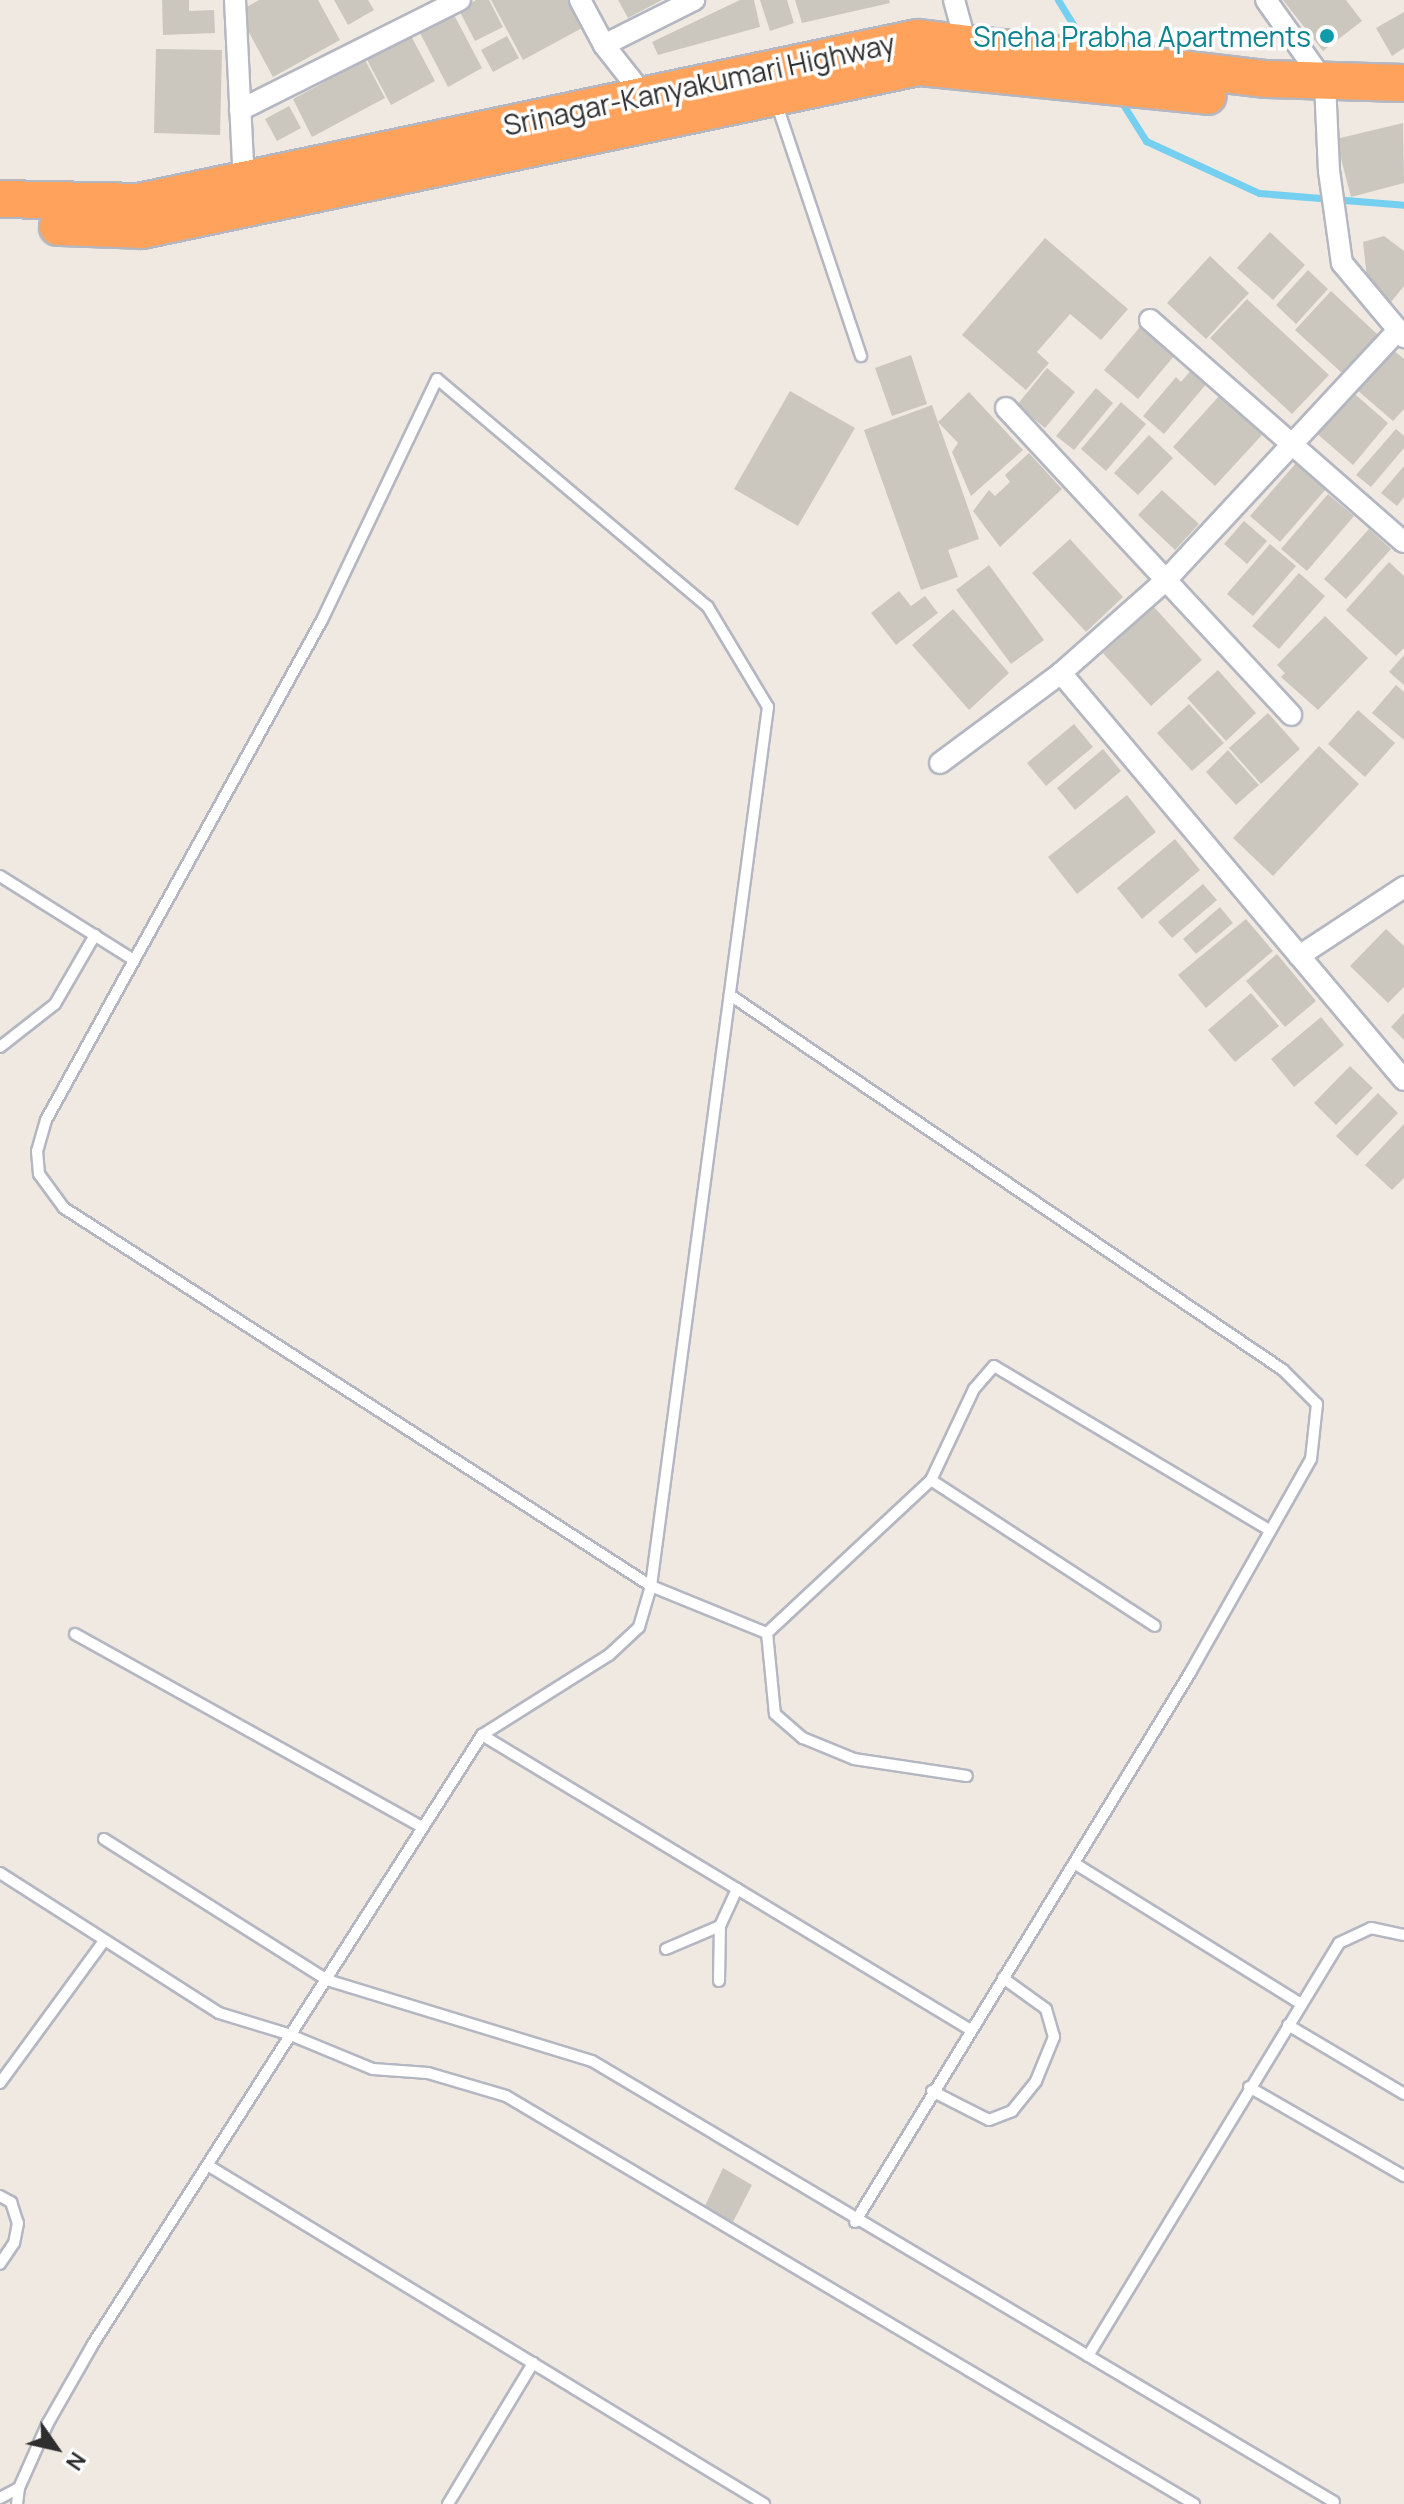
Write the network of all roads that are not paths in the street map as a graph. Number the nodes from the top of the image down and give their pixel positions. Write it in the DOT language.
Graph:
graph roads {
  1 [pos="235,0"];
  2 [pos="460,0"];
  3 [pos="580,0"];
  4 [pos="694,0"];
  5 [pos="954,0"];
  6 [pos="1266,0"];
  7 [pos="966,44"];
  8 [pos="604,45"];
  9 [pos="1050,68"];
  10 [pos="1404,83"];
  11 [pos="1325,95"];
  12 [pos="645,97"];
  13 [pos="774,97"];
  14 [pos="1404,106"];
  15 [pos="240,110"];
  16 [pos="244,181"];
  17 [pos="0,199"];
  18 [pos="0,224"];
  19 [pos="1150,320"];
  20 [pos="1401,334"];
  21 [pos="861,356"];
  22 [pos="1006,408"];
  23 [pos="1289,445"];
  24 [pos="1402,535"];
  25 [pos="1165,581"];
  26 [pos="1061,673"];
  27 [pos="1291,715"];
  28 [pos="940,763"];
  29 [pos="0,876"];
  30 [pos="1404,887"];
  31 [pos="95,935"];
  32 [pos="1299,956"];
  33 [pos="134,960"];
  34 [pos="730,995"];
  35 [pos="0,1047"];
  36 [pos="1404,1080"];
  37 [pos="931,1480"];
  38 [pos="1267,1529"];
  39 [pos="651,1586"];
  40 [pos="1155,1626"];
  41 [pos="767,1633"];
  42 [pos="75,1634"];
  43 [pos="482,1735"];
  44 [pos="967,1776"];
  45 [pos="423,1828"];
  46 [pos="104,1839"];
  47 [pos="1077,1865"];
  48 [pos="0,1873"];
  49 [pos="737,1889"];
  50 [pos="720,1926"];
  51 [pos="1404,1935"];
  52 [pos="104,1941"];
  53 [pos="666,1949"];
  54 [pos="1003,1978"];
  55 [pos="327,1980"];
  56 [pos="719,1981"];
  57 [pos="1301,2004"];
  58 [pos="1288,2025"];
  59 [pos="969,2029"];
  60 [pos="288,2034"];
  61 [pos="0,2083"];
  62 [pos="1249,2087"];
  63 [pos="932,2091"];
  64 [pos="1404,2094"];
  65 [pos="209,2166"];
  66 [pos="1404,2176"];
  67 [pos="0,2196"];
  68 [pos="855,2222"];
  69 [pos="0,2264"];
  70 [pos="1088,2356"];
  71 [pos="533,2363"];
  72 [pos="19,2488"];
  73 [pos="0,2498"];
  74 [pos="1334,2503"];
  75 [pos="17,2504"];
  76 [pos="448,2504"];
  77 [pos="764,2504"];
  78 [pos="1194,2504"];
  1 -- 15 [label="street"];
  2 -- 15 [label="street"];
  3 -- 8 [label="street"];
  4 -- 8 [label="street"];
  5 -- 7 [label="street"];
  6 -- 11 [label="street"];
  7 -- 9 [label="highway, Srinagar-Kanyakumari Highway"];
  7 -- 12 [label="highway, Srinagar-Kanyakumari Highway"];
  8 -- 12 [label="street"];
  9 -- 11 [label="highway, Srinagar-Kanyakumari Highway"];
  9 -- 13 [label="highway, Srinagar-Kanyakumari Highway"];
  10 -- 11 [label="highway, Srinagar-Kanyakumari Highway"];
  11 -- 14 [label="highway, Srinagar-Kanyakumari Highway"];
  11 -- 20 [label="street"];
  12 -- 16 [label="highway, Srinagar-Kanyakumari Highway"];
  13 -- 18 [label="highway, Srinagar-Kanyakumari Highway"];
  13 -- 21 [label="lane"];
  15 -- 16 [label="street"];
  16 -- 17 [label="highway, Srinagar-Kanyakumari Highway"];
  19 -- 23 [label="street"];
  20 -- 23 [label="street"];
  22 -- 25 [label="street"];
  23 -- 24 [label="street"];
  23 -- 25 [label="street"];
  25 -- 26 [label="street"];
  25 -- 27 [label="street"];
  26 -- 28 [label="street"];
  26 -- 32 [label="street"];
  29 -- 31 [label="lane"];
  30 -- 32 [label="street"];
  31 -- 33 [label="lane"];
  31 -- 35 [label="lane"];
  32 -- 36 [label="street"];
  33 -- 34 [label="lane"];
  33 -- 39 [label="lane"];
  34 -- 38 [label="lane"];
  34 -- 39 [label="lane"];
  37 -- 38 [label="lane"];
  37 -- 40 [label="lane"];
  37 -- 41 [label="lane"];
  38 -- 47 [label="lane"];
  39 -- 41 [label="lane"];
  39 -- 43 [label="lane"];
  41 -- 44 [label="lane"];
  42 -- 45 [label="lane"];
  43 -- 45 [label="lane"];
  43 -- 49 [label="lane"];
  45 -- 55 [label="lane"];
  46 -- 55 [label="lane"];
  47 -- 54 [label="lane"];
  47 -- 57 [label="lane"];
  48 -- 52 [label="lane"];
  49 -- 50 [label="lane"];
  49 -- 59 [label="lane"];
  50 -- 53 [label="lane"];
  50 -- 56 [label="lane"];
  51 -- 57 [label="lane"];
  52 -- 60 [label="lane"];
  52 -- 61 [label="lane"];
  54 -- 59 [label="lane"];
  54 -- 63 [label="lane"];
  55 -- 60 [label="lane"];
  55 -- 68 [label="lane"];
  57 -- 58 [label="lane"];
  58 -- 62 [label="lane"];
  58 -- 64 [label="lane"];
  59 -- 63 [label="lane"];
  60 -- 65 [label="lane"];
  60 -- 78 [label="lane"];
  62 -- 66 [label="lane"];
  62 -- 70 [label="lane"];
  63 -- 68 [label="lane"];
  65 -- 71 [label="lane"];
  65 -- 72 [label="lane"];
  67 -- 69 [label="lane"];
  68 -- 70 [label="lane"];
  70 -- 74 [label="lane"];
  71 -- 76 [label="lane"];
  71 -- 77 [label="lane"];
  72 -- 73 [label="lane"];
  72 -- 75 [label="lane"];
}
